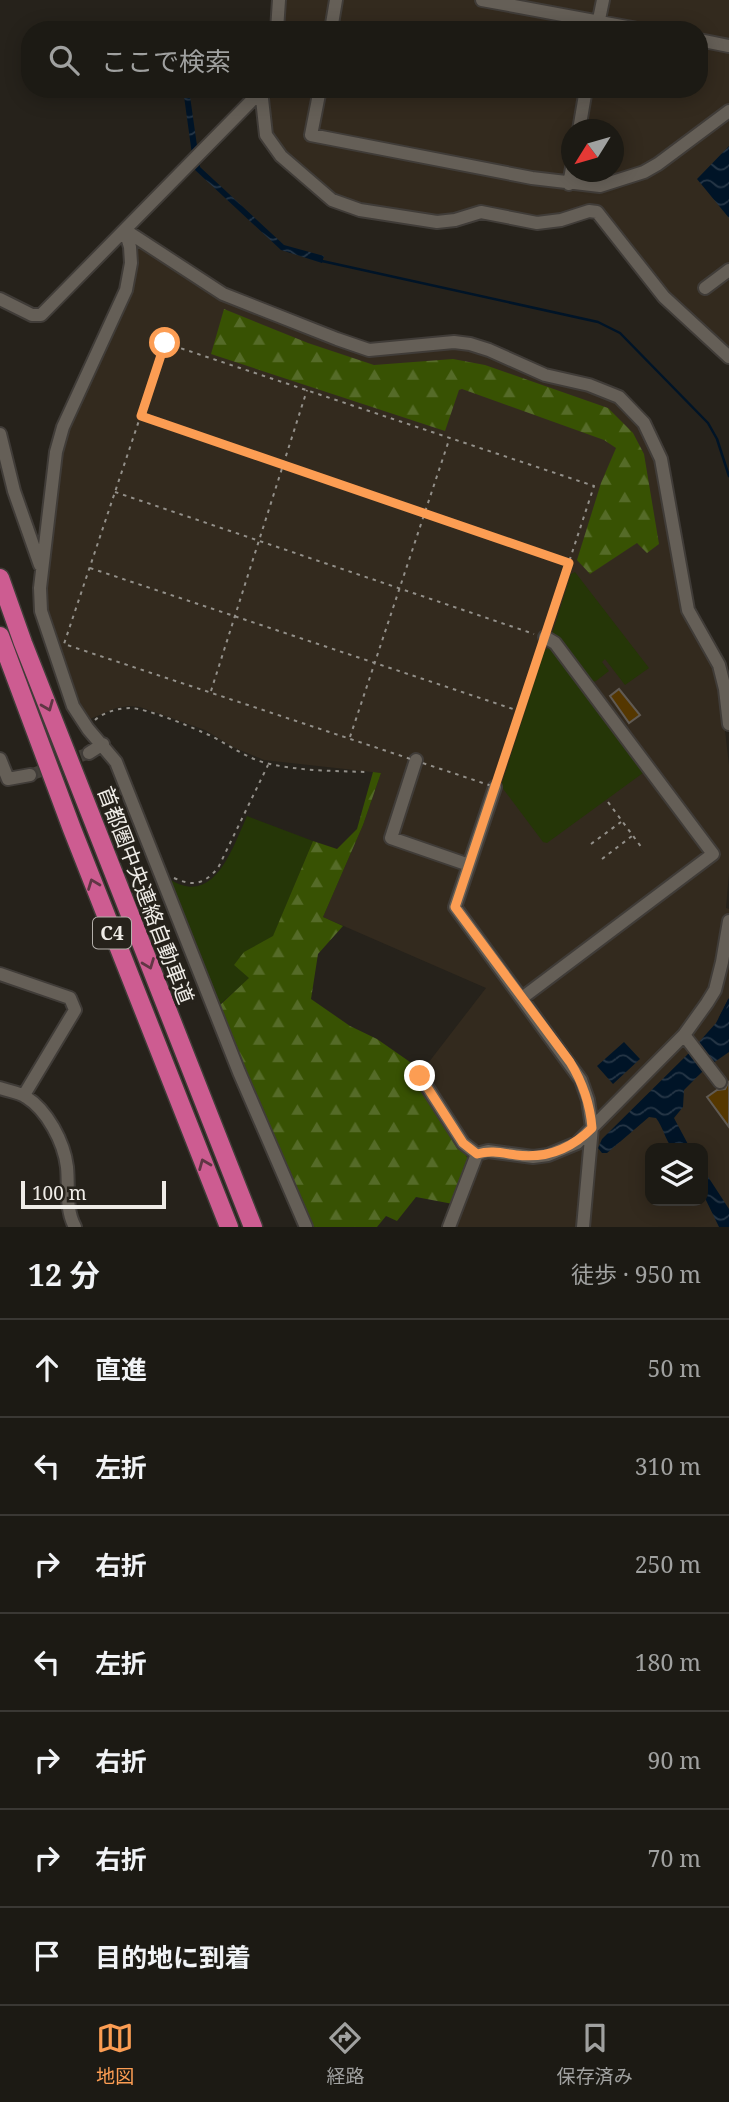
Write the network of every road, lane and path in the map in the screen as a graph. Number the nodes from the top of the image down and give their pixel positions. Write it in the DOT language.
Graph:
graph roads {
  1 [pos="279,0"];
  2 [pos="336,0"];
  3 [pos="482,0"];
  4 [pos="603,0"];
  5 [pos="278,21"];
  6 [pos="332,21"];
  7 [pos="576,21"];
  8 [pos="599,21"];
  9 [pos="708,42"];
  10 [pos="729,46"];
  11 [pos="254,98"];
  12 [pos="262,98"];
  13 [pos="318,98"];
  14 [pos="584,98"];
  15 [pos="729,111"];
  16 [pos="581,119"];
  17 [pos="569,184"];
  18 [pos="125,230"];
  19 [pos="729,271"];
  20 [pos="705,288"];
  21 [pos="0,299"];
  22 [pos="729,357"];
  23 [pos="307,390"];
  24 [pos="141,416"];
  25 [pos="0,434"];
  26 [pos="450,437"];
  27 [pos="283,465"];
  28 [pos="115,492"];
  29 [pos="424,513"];
  30 [pos="259,541"];
  31 [pos="569,563"];
  32 [pos="90,568"];
  33 [pos="41,569"];
  34 [pos="0,578"];
  35 [pos="399,587"];
  36 [pos="234,616"];
  37 [pos="0,636"];
  38 [pos="545,638"];
  39 [pos="375,663"];
  40 [pos="211,692"];
  41 [pos="520,711"];
  42 [pos="729,724"];
  43 [pos="88,729"];
  44 [pos="103,744"];
  45 [pos="89,752"];
  46 [pos="0,759"];
  47 [pos="416,760"];
  48 [pos="268,764"];
  49 [pos="367,772"];
  50 [pos="30,775"];
  51 [pos="495,787"];
  52 [pos="608,802"];
  53 [pos="622,821"];
  54 [pos="633,835"];
  55 [pos="591,844"];
  56 [pos="642,848"];
  57 [pos="602,859"];
  58 [pos="469,865"];
  59 [pos="161,874"];
  60 [pos="729,921"];
  61 [pos="0,974"];
  62 [pos="522,998"];
  63 [pos="687,1039"];
  64 [pos="420,1076"];
  65 [pos="720,1082"];
  66 [pos="0,1088"];
  67 [pos="24,1096"];
  68 [pos="592,1128"];
  69 [pos="477,1154"];
  70 [pos="75,1227"];
  71 [pos="229,1227"];
  72 [pos="253,1227"];
  73 [pos="306,1227"];
  74 [pos="449,1227"];
  75 [pos="583,1227"];
  1 -- 5 [label="street"];
  2 -- 6 [label="street"];
  3 -- 7 [label="street"];
  4 -- 8 [label="street"];
  9 -- 10 [label="street"];
  11 -- 18 [label="street"];
  12 -- 22 [label="street"];
  13 -- 17 [label="street"];
  14 -- 16 [label="street"];
  15 -- 17 [label="street"];
  18 -- 21 [label="street"];
  18 -- 33 [label="street"];
  18 -- 42 [label="street"];
  19 -- 20 [label="street"];
  23 -- 24 [label="path"];
  23 -- 26 [label="path"];
  23 -- 27 [label="path"];
  24 -- 27 [label="path"];
  24 -- 28 [label="path"];
  25 -- 33 [label="street"];
  26 -- 29 [label="path"];
  26 -- 31 [label="path"];
  27 -- 29 [label="path"];
  27 -- 30 [label="path"];
  28 -- 30 [label="path"];
  28 -- 32 [label="path"];
  29 -- 31 [label="path"];
  29 -- 35 [label="path"];
  30 -- 35 [label="path"];
  30 -- 36 [label="path"];
  31 -- 38 [label="path"];
  32 -- 36 [label="path"];
  32 -- 40 [label="path"];
  33 -- 43 [label="street"];
  34 -- 72 [label="highway, 首都圏中央連絡自動車道 / C4, one-way"];
  35 -- 38 [label="path"];
  35 -- 39 [label="path"];
  36 -- 39 [label="path"];
  36 -- 40 [label="path"];
  71 -- 37 [label="highway, C4, one-way"];
  38 -- 41 [label="path"];
  38 -- 62 [label="street"];
  39 -- 40 [label="path"];
  39 -- 41 [label="path"];
  41 -- 51 [label="path"];
  43 -- 44 [label="street"];
  43 -- 48 [label="path"];
  44 -- 45 [label="street"];
  44 -- 59 [label="street"];
  46 -- 50 [label="street"];
  47 -- 58 [label="street"];
  48 -- 49 [label="path"];
  48 -- 59 [label="path"];
  51 -- 58 [label="street"];
  52 -- 53 [label="path"];
  53 -- 54 [label="path"];
  53 -- 55 [label="path"];
  54 -- 56 [label="path"];
  54 -- 57 [label="path"];
  58 -- 62 [label="street"];
  59 -- 73 [label="street"];
  60 -- 63 [label="street"];
  61 -- 67 [label="street"];
  62 -- 68 [label="street"];
  63 -- 65 [label="street"];
  63 -- 68 [label="street"];
  64 -- 69 [label="street"];
  66 -- 67 [label="street"];
  67 -- 70 [label="street"];
  68 -- 69 [label="street"];
  68 -- 75 [label="street"];
  69 -- 74 [label="street"];
}
